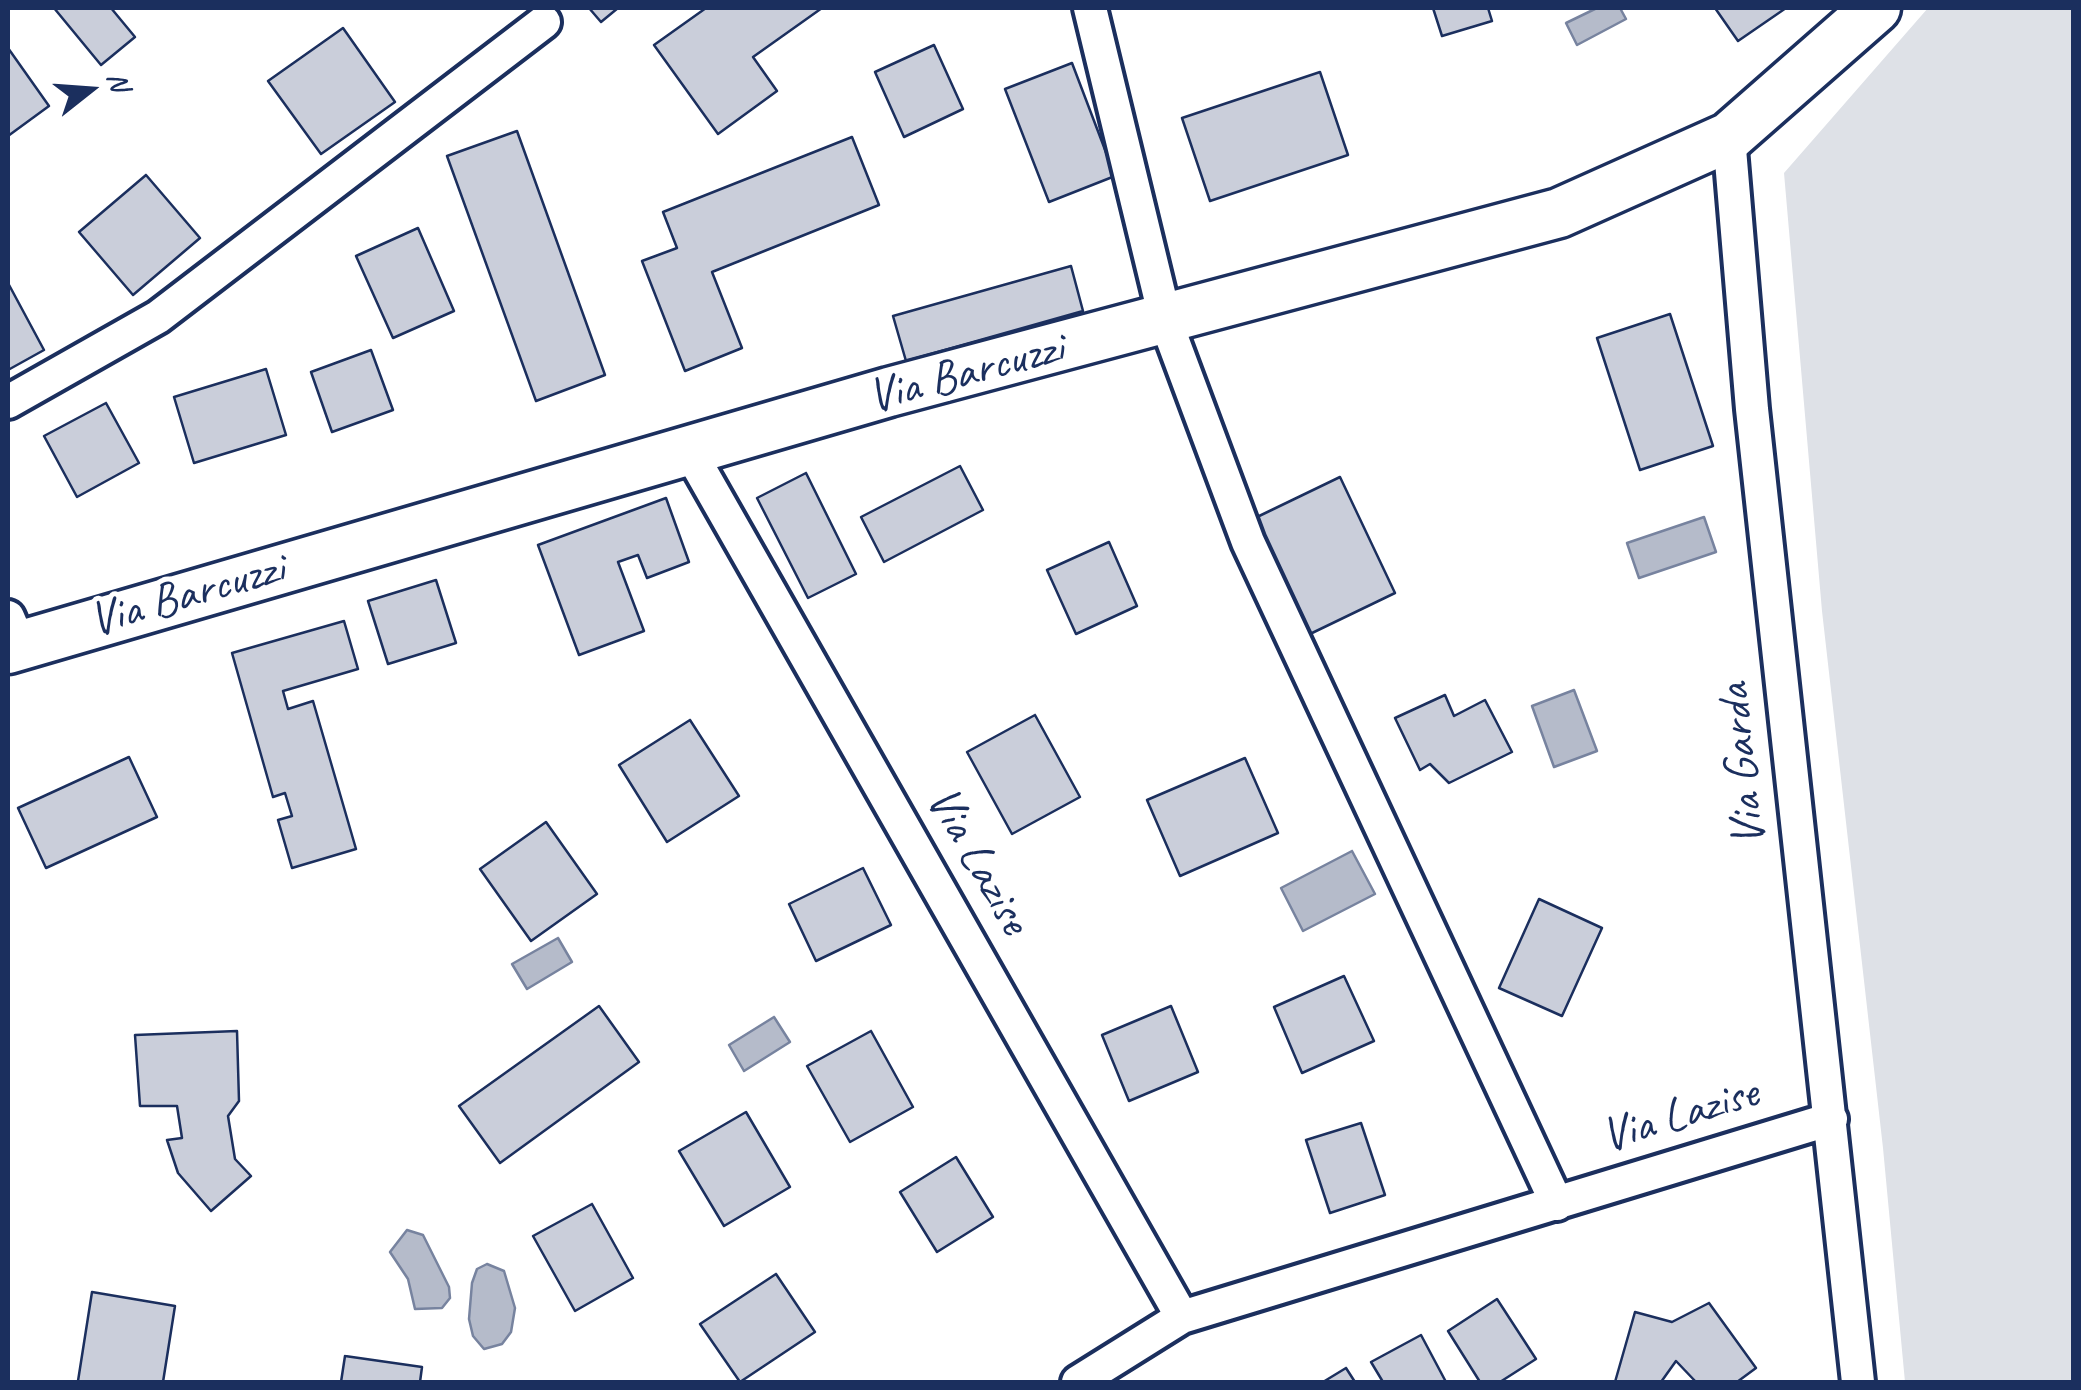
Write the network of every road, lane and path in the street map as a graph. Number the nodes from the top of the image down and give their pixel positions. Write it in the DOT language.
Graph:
graph roads {
  1 [pos="1090,8"];
  2 [pos="1876,8"];
  3 [pos="544,22"];
  4 [pos="1729,136"];
  5 [pos="1166,322"];
  6 [pos="8,402"];
  7 [pos="690,452"];
  8 [pos="12,637"];
  9 [pos="1831,1119"];
  10 [pos="1557,1204"];
  11 [pos="1182,1317"];
  12 [pos="1078,1382"];
  13 [pos="1858,1382"];
  1 -- 5 [label="street, Via Lazise"];
  2 -- 4 [label="street, Via Barcuzzi"];
  3 -- 6 [label="street"];
  4 -- 5 [label="street, Via Barcuzzi"];
  4 -- 9 [label="street, Via Garda"];
  5 -- 7 [label="street, Via Barcuzzi"];
  5 -- 10 [label="street, Via Lazise"];
  7 -- 8 [label="street, Via Barcuzzi"];
  7 -- 11 [label="street, Via Lazise"];
  9 -- 10 [label="street, Via Lazise"];
  9 -- 13 [label="street, Via Garda"];
  10 -- 11 [label="street, Via Lazise"];
  11 -- 12 [label="street, Via Lazise"];
}
